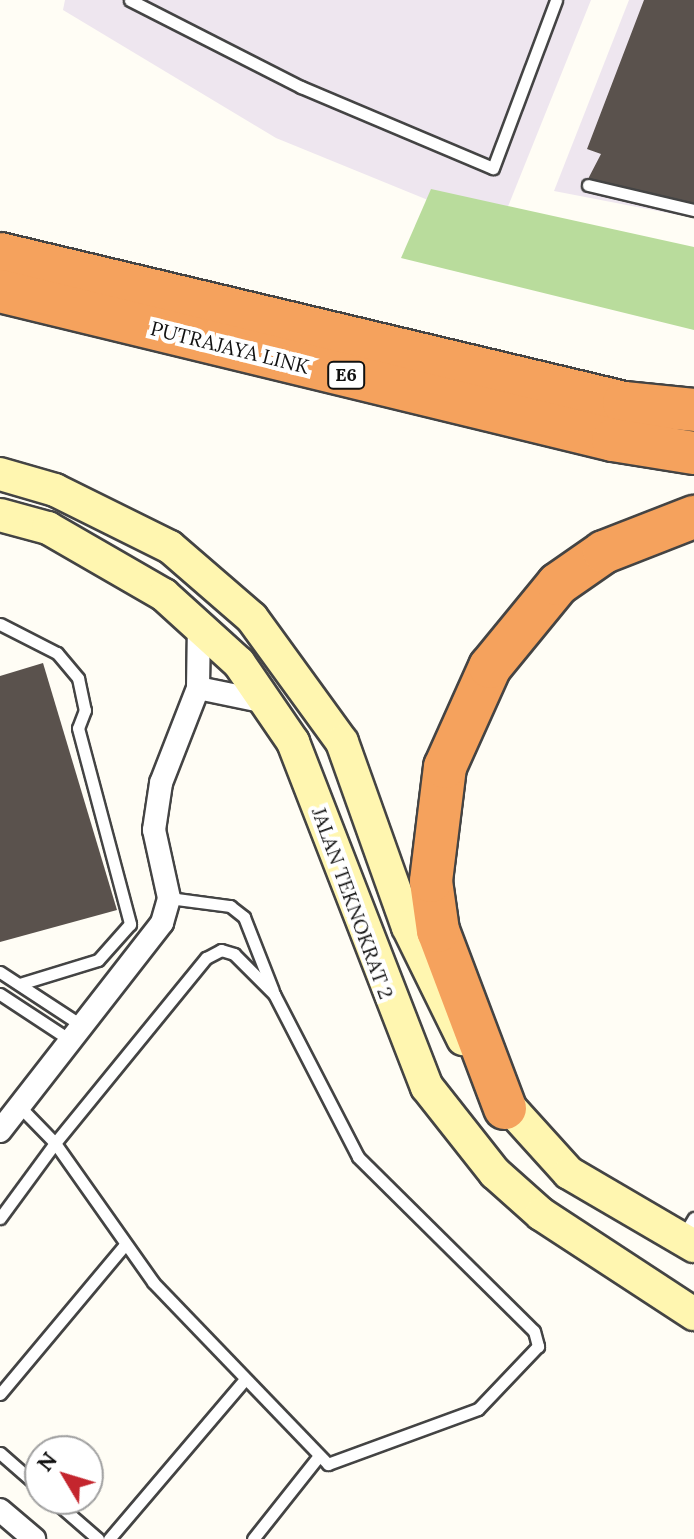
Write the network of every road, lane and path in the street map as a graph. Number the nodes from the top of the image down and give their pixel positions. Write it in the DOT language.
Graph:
graph roads {
  1 [pos="130,0"];
  2 [pos="556,0"];
  3 [pos="588,185"];
  4 [pos="694,210"];
  5 [pos="0,254"];
  6 [pos="0,291"];
  7 [pos="694,410"];
  8 [pos="694,453"];
  9 [pos="0,474"];
  10 [pos="0,515"];
  11 [pos="694,517"];
  12 [pos="0,624"];
  13 [pos="199,627"];
  14 [pos="198,688"];
  15 [pos="266,702"];
  16 [pos="169,898"];
  17 [pos="0,972"];
  18 [pos="20,984"];
  19 [pos="0,994"];
  20 [pos="274,994"];
  21 [pos="76,1033"];
  22 [pos="20,1107"];
  23 [pos="505,1108"];
  24 [pos="0,1131"];
  25 [pos="55,1143"];
  26 [pos="0,1218"];
  27 [pos="689,1234"];
  28 [pos="123,1247"];
  29 [pos="694,1314"];
  30 [pos="245,1379"];
  31 [pos="0,1394"];
  32 [pos="0,1453"];
  33 [pos="318,1457"];
  34 [pos="24,1474"];
  35 [pos="0,1510"];
  36 [pos="70,1515"];
  37 [pos="34,1539"];
  38 [pos="98,1539"];
  39 [pos="109,1539"];
  40 [pos="253,1539"];
  1 -- 2 [label="lane"];
  3 -- 4 [label="lane"];
  5 -- 7 [label="highway, PUTRAJAYA LINK / E6"];
  6 -- 8 [label="highway, PUTRAJAYA LINK / E6"];
  9 -- 23 [label="main road"];
  10 -- 13 [label="main road, JALAN TEKNOKRAT 2"];
  11 -- 23 [label="highway"];
  12 -- 18 [label="lane"];
  13 -- 14 [label="street"];
  13 -- 15 [label="main road, JALAN TEKNOKRAT 2"];
  14 -- 15 [label="street"];
  14 -- 16 [label="street"];
  15 -- 29 [label="main road, JALAN TEKNOKRAT 2"];
  16 -- 20 [label="lane"];
  16 -- 21 [label="street"];
  17 -- 18 [label="lane"];
  18 -- 21 [label="lane"];
  19 -- 21 [label="lane"];
  20 -- 25 [label="lane"];
  20 -- 33 [label="lane"];
  21 -- 22 [label="street"];
  22 -- 24 [label="street"];
  22 -- 25 [label="lane"];
  23 -- 27 [label="main road"];
  25 -- 26 [label="lane"];
  25 -- 28 [label="lane"];
  28 -- 30 [label="lane"];
  28 -- 31 [label="lane"];
  30 -- 33 [label="lane"];
  30 -- 39 [label="lane"];
  32 -- 34 [label="lane"];
  33 -- 40 [label="lane"];
  35 -- 37 [label="street"];
  36 -- 38 [label="lane"];
}
